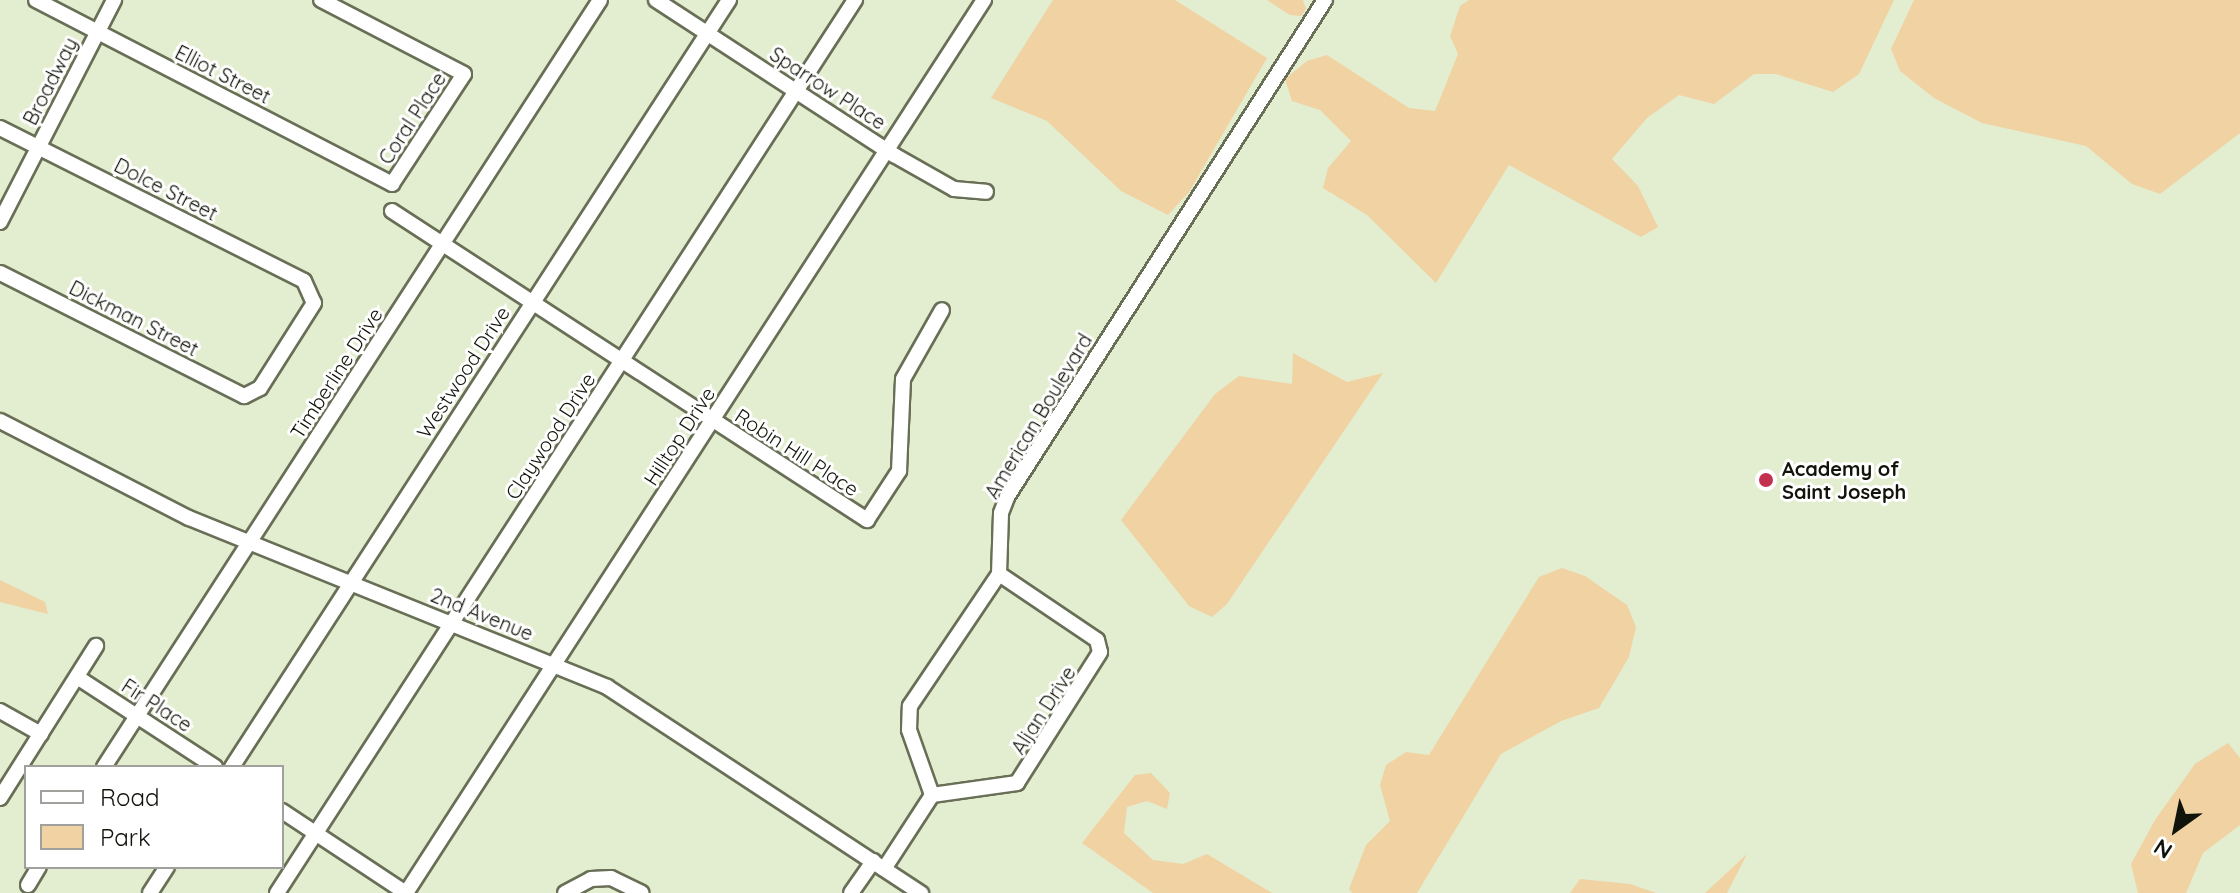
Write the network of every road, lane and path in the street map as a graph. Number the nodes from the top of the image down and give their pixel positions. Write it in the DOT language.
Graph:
graph roads {
  1 [pos="36,0"];
  2 [pos="114,0"];
  3 [pos="321,0"];
  4 [pos="600,0"];
  5 [pos="656,0"];
  6 [pos="729,0"];
  7 [pos="855,0"];
  8 [pos="984,0"];
  9 [pos="1325,0"];
  10 [pos="98,31"];
  11 [pos="708,34"];
  12 [pos="797,91"];
  13 [pos="0,128"];
  14 [pos="39,147"];
  15 [pos="888,151"];
  16 [pos="392,184"];
  17 [pos="986,192"];
  18 [pos="392,211"];
  19 [pos="0,222"];
  20 [pos="442,246"];
  21 [pos="0,273"];
  22 [pos="532,304"];
  23 [pos="942,310"];
  24 [pos="621,363"];
  25 [pos="250,395"];
  26 [pos="0,421"];
  27 [pos="712,421"];
  28 [pos="252,541"];
  29 [pos="999,574"];
  30 [pos="352,582"];
  31 [pos="452,623"];
  32 [pos="96,646"];
  33 [pos="555,665"];
  34 [pos="77,677"];
  35 [pos="0,711"];
  36 [pos="137,717"];
  37 [pos="41,734"];
  38 [pos="105,765"];
  39 [pos="212,765"];
  40 [pos="233,765"];
  41 [pos="932,795"];
  42 [pos="0,798"];
  43 [pos="284,812"];
  44 [pos="316,833"];
  45 [pos="878,865"];
  46 [pos="38,869"];
  47 [pos="166,869"];
  48 [pos="28,885"];
  49 [pos="150,893"];
  50 [pos="277,893"];
  51 [pos="406,893"];
  52 [pos="565,893"];
  53 [pos="642,893"];
  54 [pos="851,893"];
  55 [pos="921,893"];
  1 -- 10 [label="street, Elliot Street"];
  2 -- 10 [label="street, Broadway"];
  3 -- 16 [label="street, Coral Place"];
  4 -- 20 [label="street, Timberline Drive"];
  5 -- 11 [label="street, Sparrow Place"];
  6 -- 11 [label="street, Westwood Drive"];
  7 -- 12 [label="street, Claywood Drive"];
  8 -- 15 [label="street, Hilltop Drive"];
  9 -- 29 [label="street, American Boulevard"];
  10 -- 14 [label="street, Broadway"];
  10 -- 16 [label="street, Elliot Street"];
  11 -- 12 [label="street, Sparrow Place"];
  11 -- 22 [label="street, Westwood Drive"];
  12 -- 15 [label="street, Sparrow Place"];
  12 -- 24 [label="street, Claywood Drive"];
  13 -- 14 [label="street, Dolce Street"];
  14 -- 19 [label="street, Broadway"];
  14 -- 25 [label="street, Dolce Street"];
  15 -- 17 [label="street, Sparrow Place"];
  15 -- 27 [label="street, Hilltop Drive"];
  18 -- 20 [label="street, Robin Hill Place"];
  20 -- 22 [label="street, Robin Hill Place"];
  20 -- 28 [label="street, Timberline Drive"];
  21 -- 25 [label="street, Dickman Street"];
  22 -- 24 [label="street, Robin Hill Place"];
  22 -- 30 [label="street, Westwood Drive"];
  23 -- 27 [label="street, Robin Hill Place"];
  24 -- 27 [label="street, Robin Hill Place"];
  24 -- 31 [label="street, Claywood Drive"];
  26 -- 28 [label="street, 2nd Avenue"];
  27 -- 33 [label="street, Hilltop Drive"];
  28 -- 30 [label="street, 2nd Avenue"];
  28 -- 36 [label="street, Timberline Drive"];
  29 -- 41 [label="street, American Boulevard"];
  29 -- 41 [label="street, Aljan Drive"];
  30 -- 31 [label="street, 2nd Avenue"];
  30 -- 40 [label="street, Westwood Drive"];
  31 -- 33 [label="street, 2nd Avenue"];
  31 -- 44 [label="street, Claywood Drive"];
  32 -- 34 [label="street"];
  33 -- 45 [label="street, 2nd Avenue"];
  33 -- 51 [label="street, Hilltop Drive"];
  34 -- 36 [label="street, Fir Place"];
  34 -- 37 [label="street"];
  35 -- 37 [label="street"];
  36 -- 38 [label="street, Timberline Drive"];
  36 -- 39 [label="street, Fir Place"];
  37 -- 42 [label="street"];
  41 -- 45 [label="street"];
  43 -- 44 [label="street"];
  44 -- 50 [label="street, Claywood Drive"];
  44 -- 51 [label="street"];
  45 -- 54 [label="street"];
  45 -- 55 [label="street, 2nd Avenue"];
  46 -- 48 [label="street"];
  47 -- 49 [label="street"];
  52 -- 53 [label="street"];
}
